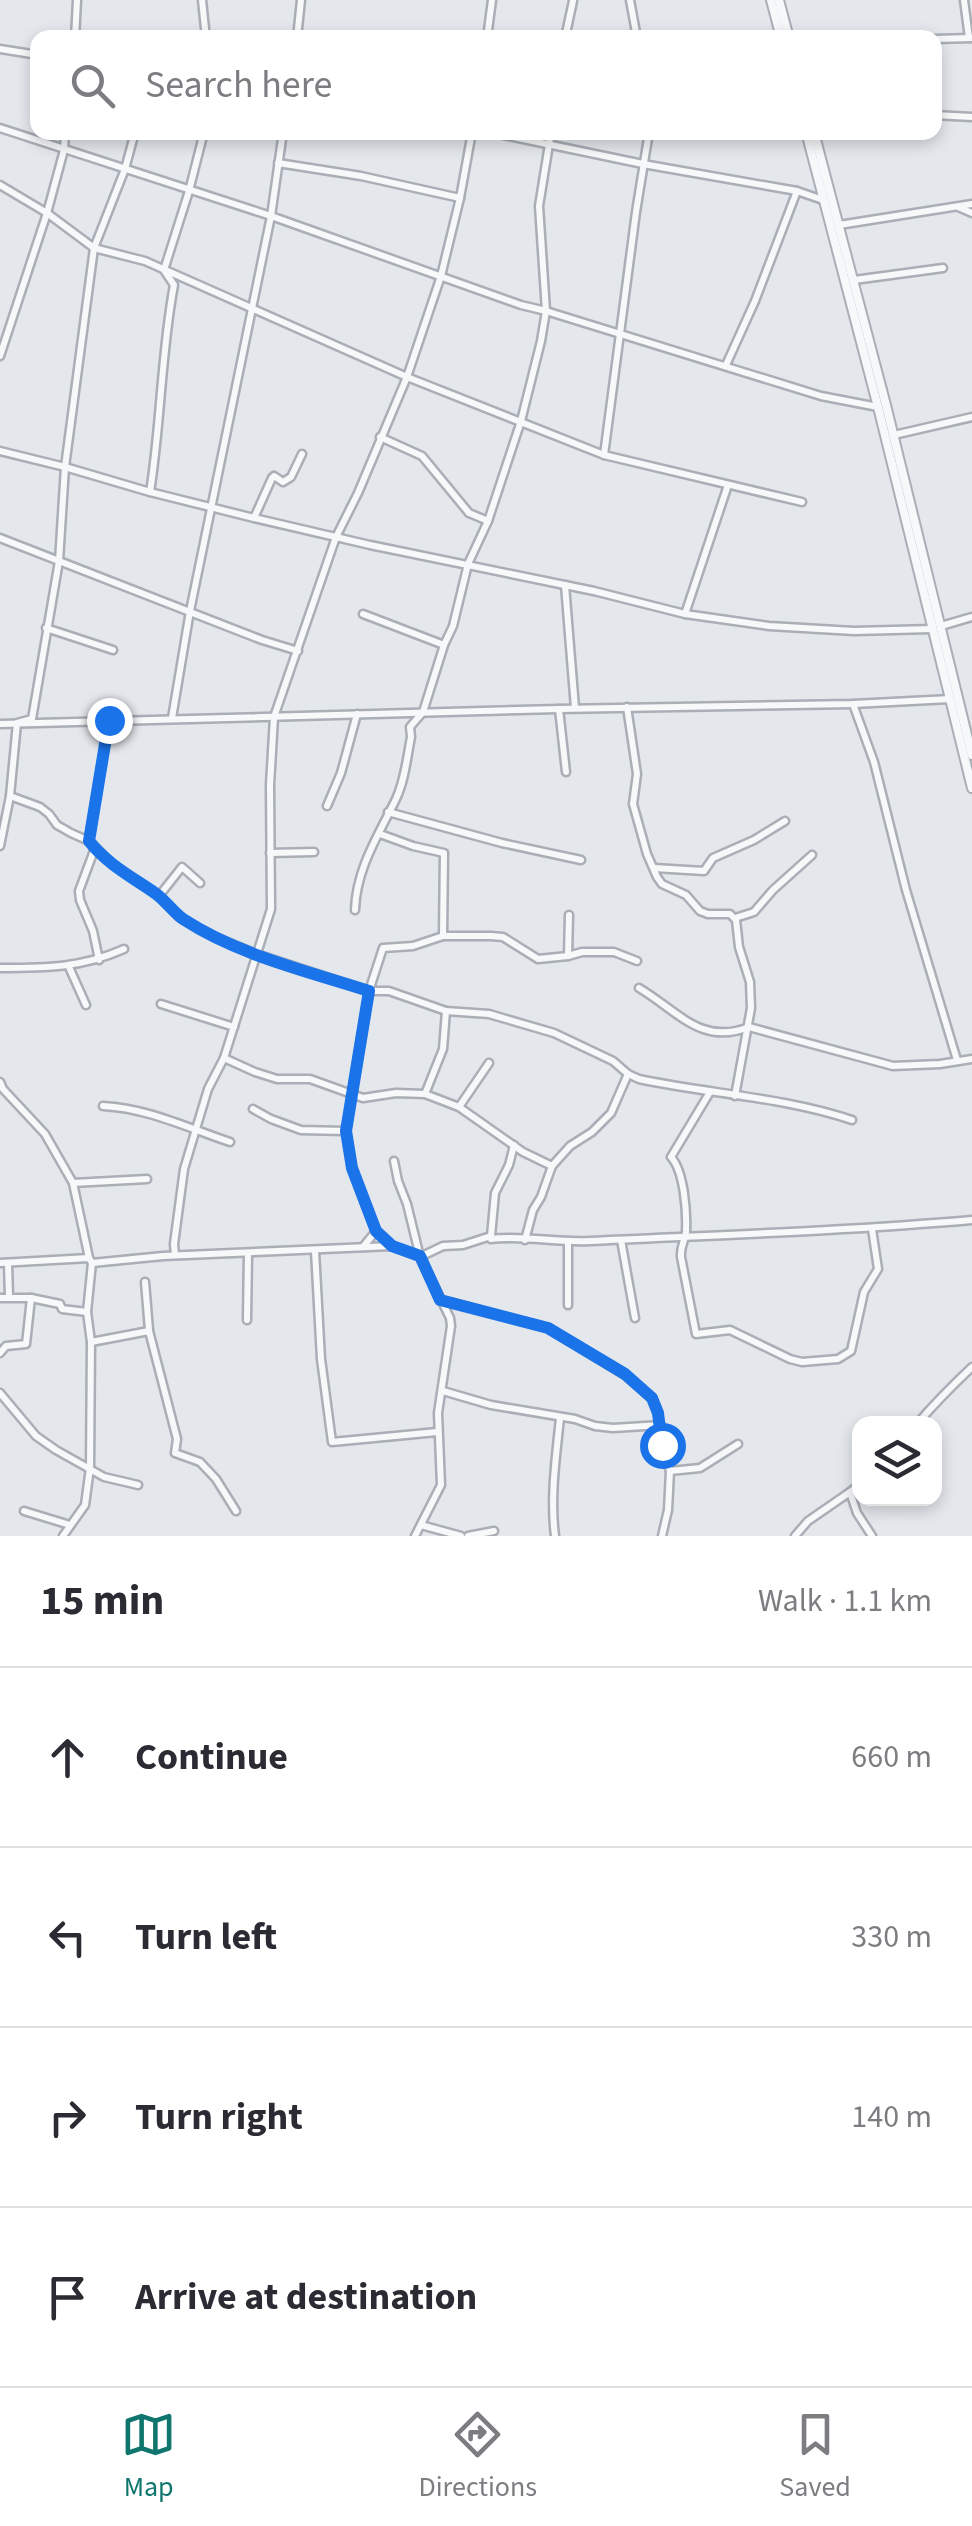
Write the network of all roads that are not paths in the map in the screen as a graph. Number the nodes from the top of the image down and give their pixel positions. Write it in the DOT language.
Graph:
graph roads {
  1 [pos="78,0"];
  2 [pos="202,0"];
  3 [pos="301,0"];
  4 [pos="492,0"];
  5 [pos="630,0"];
  6 [pos="771,0"];
  7 [pos="779,0"];
  8 [pos="964,0"];
  9 [pos="573,2"];
  10 [pos="76,30"];
  11 [pos="205,30"];
  12 [pos="298,30"];
  13 [pos="487,30"];
  14 [pos="566,30"];
  15 [pos="636,30"];
  16 [pos="782,30"];
  17 [pos="784,30"];
  18 [pos="971,38"];
  19 [pos="942,39"];
  20 [pos="0,49"];
  21 [pos="30,54"];
  22 [pos="942,115"];
  23 [pos="972,117"];
  24 [pos="0,128"];
  25 [pos="30,138"];
  26 [pos="35,140"];
  27 [pos="65,140"];
  28 [pos="133,140"];
  29 [pos="202,140"];
  30 [pos="281,140"];
  31 [pos="471,140"];
  32 [pos="523,140"];
  33 [pos="550,140"];
  34 [pos="648,140"];
  35 [pos="808,140"];
  36 [pos="816,140"];
  37 [pos="549,146"];
  38 [pos="64,150"];
  39 [pos="278,163"];
  40 [pos="643,164"];
  41 [pos="125,168"];
  42 [pos="819,182"];
  43 [pos="0,185"];
  44 [pos="189,191"];
  45 [pos="797,191"];
  46 [pos="806,193"];
  47 [pos="460,198"];
  48 [pos="824,200"];
  49 [pos="972,204"];
  50 [pos="957,206"];
  51 [pos="47,213"];
  52 [pos="972,213"];
  53 [pos="271,216"];
  54 [pos="839,225"];
  55 [pos="94,248"];
  56 [pos="943,268"];
  57 [pos="164,270"];
  58 [pos="441,276"];
  59 [pos="854,280"];
  60 [pos="251,309"];
  61 [pos="546,310"];
  62 [pos="621,333"];
  63 [pos="0,356"];
  64 [pos="726,365"];
  65 [pos="407,377"];
  66 [pos="878,407"];
  67 [pos="972,417"];
  68 [pos="521,421"];
  69 [pos="380,436"];
  70 [pos="894,436"];
  71 [pos="0,452"];
  72 [pos="302,454"];
  73 [pos="604,455"];
  74 [pos="65,466"];
  75 [pos="728,485"];
  76 [pos="150,492"];
  77 [pos="802,502"];
  78 [pos="213,508"];
  79 [pos="254,518"];
  80 [pos="488,521"];
  81 [pos="0,538"];
  82 [pos="336,538"];
  83 [pos="59,561"];
  84 [pos="468,564"];
  85 [pos="565,585"];
  86 [pos="928,589"];
  87 [pos="190,612"];
  88 [pos="362,614"];
  89 [pos="685,614"];
  90 [pos="972,617"];
  91 [pos="46,628"];
  92 [pos="936,628"];
  93 [pos="444,645"];
  94 [pos="113,650"];
  95 [pos="298,651"];
  96 [pos="950,700"];
  97 [pos="854,704"];
  98 [pos="627,707"];
  99 [pos="574,708"];
  100 [pos="559,709"];
  101 [pos="423,712"];
  102 [pos="357,714"];
  103 [pos="274,717"];
  104 [pos="172,718"];
  105 [pos="109,720"];
  106 [pos="0,724"];
  107 [pos="17,724"];
  108 [pos="972,755"];
  109 [pos="566,772"];
  110 [pos="972,788"];
  111 [pos="10,796"];
  112 [pos="326,806"];
  113 [pos="388,812"];
  114 [pos="785,821"];
  115 [pos="380,834"];
  116 [pos="92,844"];
  117 [pos="0,846"];
  118 [pos="314,852"];
  119 [pos="270,854"];
  120 [pos="812,855"];
  121 [pos="581,860"];
  122 [pos="652,868"];
  123 [pos="200,883"];
  124 [pos="159,896"];
  125 [pos="355,910"];
  126 [pos="569,915"];
  127 [pos="735,918"];
  128 [pos="443,936"];
  129 [pos="124,949"];
  130 [pos="256,954"];
  131 [pos="568,956"];
  132 [pos="99,960"];
  133 [pos="638,961"];
  134 [pos="69,966"];
  135 [pos="0,968"];
  136 [pos="639,988"];
  137 [pos="369,991"];
  138 [pos="161,1004"];
  139 [pos="86,1005"];
  140 [pos="446,1011"];
  141 [pos="234,1027"];
  142 [pos="749,1027"];
  143 [pos="224,1058"];
  144 [pos="972,1059"];
  145 [pos="957,1060"];
  146 [pos="488,1063"];
  147 [pos="628,1074"];
  148 [pos="0,1082"];
  149 [pos="710,1092"];
  150 [pos="351,1093"];
  151 [pos="424,1094"];
  152 [pos="735,1096"];
  153 [pos="102,1106"];
  154 [pos="459,1107"];
  155 [pos="253,1108"];
  156 [pos="852,1120"];
  157 [pos="195,1130"];
  158 [pos="346,1131"];
  159 [pos="230,1142"];
  160 [pos="514,1145"];
  161 [pos="394,1161"];
  162 [pos="552,1166"];
  163 [pos="147,1179"];
  164 [pos="72,1183"];
  165 [pos="972,1220"];
  166 [pos="872,1229"];
  167 [pos="376,1231"];
  168 [pos="491,1236"];
  169 [pos="686,1236"];
  170 [pos="525,1240"];
  171 [pos="621,1240"];
  172 [pos="568,1242"];
  173 [pos="174,1244"];
  174 [pos="392,1246"];
  175 [pos="363,1247"];
  176 [pos="315,1250"];
  177 [pos="248,1253"];
  178 [pos="176,1255"];
  179 [pos="162,1256"];
  180 [pos="420,1256"];
  181 [pos="90,1261"];
  182 [pos="4,1263"];
  183 [pos="145,1282"];
  184 [pos="4,1297"];
  185 [pos="31,1298"];
  186 [pos="440,1300"];
  187 [pos="568,1305"];
  188 [pos="86,1312"];
  189 [pos="635,1318"];
  190 [pos="247,1320"];
  191 [pos="150,1331"];
  192 [pos="92,1342"];
  193 [pos="0,1353"];
  194 [pos="972,1366"];
  195 [pos="443,1391"];
  196 [pos="0,1393"];
  197 [pos="924,1416"];
  198 [pos="560,1418"];
  199 [pos="660,1425"];
  200 [pos="437,1432"];
  201 [pos="738,1444"];
  202 [pos="90,1468"];
  203 [pos="670,1471"];
  204 [pos="138,1486"];
  205 [pos="850,1492"];
  206 [pos="236,1510"];
  207 [pos="24,1511"];
  208 [pos="70,1525"];
  209 [pos="421,1525"];
  210 [pos="494,1530"];
  211 [pos="62,1536"];
  212 [pos="415,1536"];
  213 [pos="460,1536"];
  214 [pos="468,1536"];
  215 [pos="555,1536"];
  216 [pos="662,1536"];
  217 [pos="795,1536"];
  218 [pos="872,1536"];
  1 -- 10 [label="street"];
  2 -- 11 [label="street"];
  3 -- 12 [label="street"];
  4 -- 13 [label="street"];
  5 -- 15 [label="street"];
  6 -- 16 [label="street"];
  7 -- 17 [label="street"];
  8 -- 18 [label="street"];
  9 -- 14 [label="street"];
  18 -- 19 [label="street"];
  20 -- 21 [label="street"];
  22 -- 23 [label="street"];
  24 -- 25 [label="street"];
  26 -- 38 [label="street"];
  27 -- 38 [label="street"];
  28 -- 41 [label="street"];
  29 -- 44 [label="street"];
  30 -- 39 [label="street"];
  31 -- 47 [label="street"];
  32 -- 37 [label="street"];
  33 -- 37 [label="street"];
  34 -- 40 [label="street"];
  35 -- 42 [label="street"];
  36 -- 54 [label="street"];
  37 -- 40 [label="street"];
  37 -- 61 [label="street"];
  38 -- 41 [label="street"];
  38 -- 51 [label="street"];
  39 -- 47 [label="street"];
  39 -- 53 [label="street"];
  40 -- 45 [label="street"];
  40 -- 62 [label="street"];
  41 -- 44 [label="street"];
  41 -- 55 [label="street"];
  42 -- 46 [label="street"];
  42 -- 48 [label="street"];
  43 -- 51 [label="street"];
  44 -- 53 [label="street"];
  44 -- 57 [label="street"];
  45 -- 46 [label="street"];
  45 -- 64 [label="street"];
  46 -- 48 [label="street"];
  47 -- 58 [label="street"];
  48 -- 66 [label="street"];
  49 -- 50 [label="street"];
  50 -- 52 [label="street"];
  50 -- 54 [label="street"];
  51 -- 55 [label="street"];
  51 -- 63 [label="street"];
  53 -- 58 [label="street"];
  53 -- 60 [label="street"];
  54 -- 59 [label="street"];
  55 -- 57 [label="street"];
  55 -- 74 [label="street"];
  56 -- 59 [label="street"];
  57 -- 60 [label="street"];
  57 -- 76 [label="street"];
  58 -- 61 [label="street"];
  58 -- 65 [label="street"];
  59 -- 70 [label="street"];
  60 -- 65 [label="street"];
  60 -- 78 [label="street"];
  61 -- 62 [label="street"];
  61 -- 68 [label="street"];
  62 -- 64 [label="street"];
  62 -- 73 [label="street"];
  64 -- 66 [label="street"];
  65 -- 68 [label="street"];
  65 -- 69 [label="street"];
  66 -- 86 [label="street"];
  67 -- 70 [label="street"];
  68 -- 73 [label="street"];
  68 -- 80 [label="street"];
  69 -- 80 [label="street"];
  69 -- 82 [label="street"];
  70 -- 86 [label="street"];
  71 -- 74 [label="street"];
  72 -- 79 [label="street"];
  73 -- 75 [label="street"];
  74 -- 76 [label="street"];
  74 -- 83 [label="street"];
  75 -- 77 [label="street"];
  75 -- 89 [label="street"];
  76 -- 78 [label="street"];
  78 -- 79 [label="street"];
  78 -- 87 [label="street"];
  79 -- 82 [label="street"];
  80 -- 84 [label="street"];
  81 -- 83 [label="street"];
  82 -- 84 [label="street"];
  82 -- 95 [label="street"];
  83 -- 87 [label="street"];
  83 -- 91 [label="street"];
  84 -- 85 [label="street"];
  84 -- 93 [label="street"];
  85 -- 89 [label="street"];
  85 -- 99 [label="street"];
  86 -- 92 [label="street"];
  87 -- 95 [label="street"];
  87 -- 104 [label="street"];
  88 -- 93 [label="street"];
  89 -- 92 [label="street"];
  90 -- 92 [label="street"];
  91 -- 94 [label="street"];
  91 -- 107 [label="street"];
  92 -- 96 [label="street"];
  92 -- 108 [label="street"];
  93 -- 101 [label="street"];
  95 -- 103 [label="street"];
  96 -- 97 [label="street"];
  96 -- 110 [label="street"];
  97 -- 98 [label="street"];
  97 -- 145 [label="street"];
  98 -- 99 [label="street"];
  98 -- 122 [label="street"];
  99 -- 100 [label="street"];
  100 -- 101 [label="street"];
  100 -- 109 [label="street"];
  101 -- 102 [label="street"];
  101 -- 113 [label="street"];
  102 -- 103 [label="street"];
  102 -- 112 [label="street"];
  103 -- 104 [label="street"];
  103 -- 119 [label="street"];
  104 -- 105 [label="street"];
  105 -- 107 [label="street"];
  105 -- 116 [label="street"];
  106 -- 107 [label="street"];
  107 -- 111 [label="street"];
  111 -- 116 [label="street"];
  111 -- 117 [label="street"];
  113 -- 115 [label="street"];
  113 -- 121 [label="street"];
  114 -- 122 [label="street"];
  115 -- 125 [label="street"];
  115 -- 128 [label="street"];
  116 -- 124 [label="street"];
  116 -- 132 [label="street"];
  118 -- 119 [label="street"];
  119 -- 130 [label="street"];
  120 -- 127 [label="street"];
  122 -- 127 [label="street"];
  123 -- 124 [label="street"];
  124 -- 130 [label="street"];
  126 -- 131 [label="street"];
  127 -- 142 [label="street"];
  128 -- 131 [label="street"];
  128 -- 137 [label="street"];
  129 -- 132 [label="street"];
  130 -- 137 [label="street"];
  130 -- 141 [label="street"];
  131 -- 133 [label="street"];
  132 -- 134 [label="street"];
  134 -- 135 [label="street"];
  134 -- 139 [label="street"];
  136 -- 142 [label="street"];
  137 -- 140 [label="street"];
  137 -- 150 [label="street"];
  138 -- 141 [label="street"];
  140 -- 147 [label="street"];
  140 -- 151 [label="street"];
  141 -- 143 [label="street"];
  142 -- 145 [label="street"];
  142 -- 152 [label="street"];
  143 -- 150 [label="street"];
  143 -- 157 [label="street"];
  144 -- 145 [label="street"];
  146 -- 154 [label="street"];
  147 -- 149 [label="street"];
  147 -- 162 [label="street"];
  148 -- 164 [label="street"];
  149 -- 152 [label="street"];
  149 -- 169 [label="street"];
  150 -- 151 [label="street"];
  150 -- 158 [label="street"];
  151 -- 154 [label="street"];
  152 -- 156 [label="street"];
  153 -- 157 [label="street"];
  154 -- 160 [label="street"];
  155 -- 158 [label="street"];
  157 -- 159 [label="street"];
  157 -- 173 [label="street"];
  158 -- 167 [label="street"];
  160 -- 162 [label="street"];
  160 -- 168 [label="street"];
  161 -- 180 [label="street"];
  162 -- 170 [label="street"];
  163 -- 164 [label="street"];
  164 -- 181 [label="street"];
  165 -- 166 [label="street"];
  166 -- 169 [label="street"];
  166 -- 169 [label="street"];
  167 -- 174 [label="street"];
  167 -- 175 [label="street"];
  168 -- 170 [label="street"];
  168 -- 180 [label="street"];
  169 -- 171 [label="street"];
  170 -- 172 [label="street"];
  171 -- 172 [label="street"];
  171 -- 189 [label="street"];
  172 -- 187 [label="street"];
  173 -- 178 [label="street"];
  173 -- 179 [label="street"];
  174 -- 175 [label="street"];
  174 -- 180 [label="street"];
  175 -- 176 [label="street"];
  176 -- 177 [label="street"];
  176 -- 200 [label="street"];
  177 -- 178 [label="street"];
  177 -- 190 [label="street"];
  178 -- 179 [label="street"];
  179 -- 181 [label="street"];
  180 -- 186 [label="street"];
  181 -- 182 [label="street"];
  181 -- 188 [label="street"];
  182 -- 184 [label="street"];
  183 -- 191 [label="street"];
  184 -- 185 [label="street"];
  185 -- 188 [label="street"];
  185 -- 193 [label="street"];
  186 -- 195 [label="street"];
  186 -- 199 [label="street"];
  188 -- 192 [label="street"];
  191 -- 192 [label="street"];
  191 -- 206 [label="street"];
  192 -- 202 [label="street"];
  194 -- 197 [label="street"];
  195 -- 198 [label="street"];
  195 -- 200 [label="street"];
  196 -- 202 [label="street"];
  198 -- 199 [label="street"];
  198 -- 215 [label="street"];
  199 -- 203 [label="street"];
  200 -- 209 [label="street"];
  201 -- 203 [label="street"];
  202 -- 204 [label="street"];
  202 -- 208 [label="street"];
  203 -- 216 [label="street"];
  205 -- 217 [label="street"];
  205 -- 218 [label="street"];
  207 -- 208 [label="street"];
  208 -- 211 [label="street"];
  209 -- 212 [label="street"];
  209 -- 213 [label="street"];
  210 -- 214 [label="street"];
}
